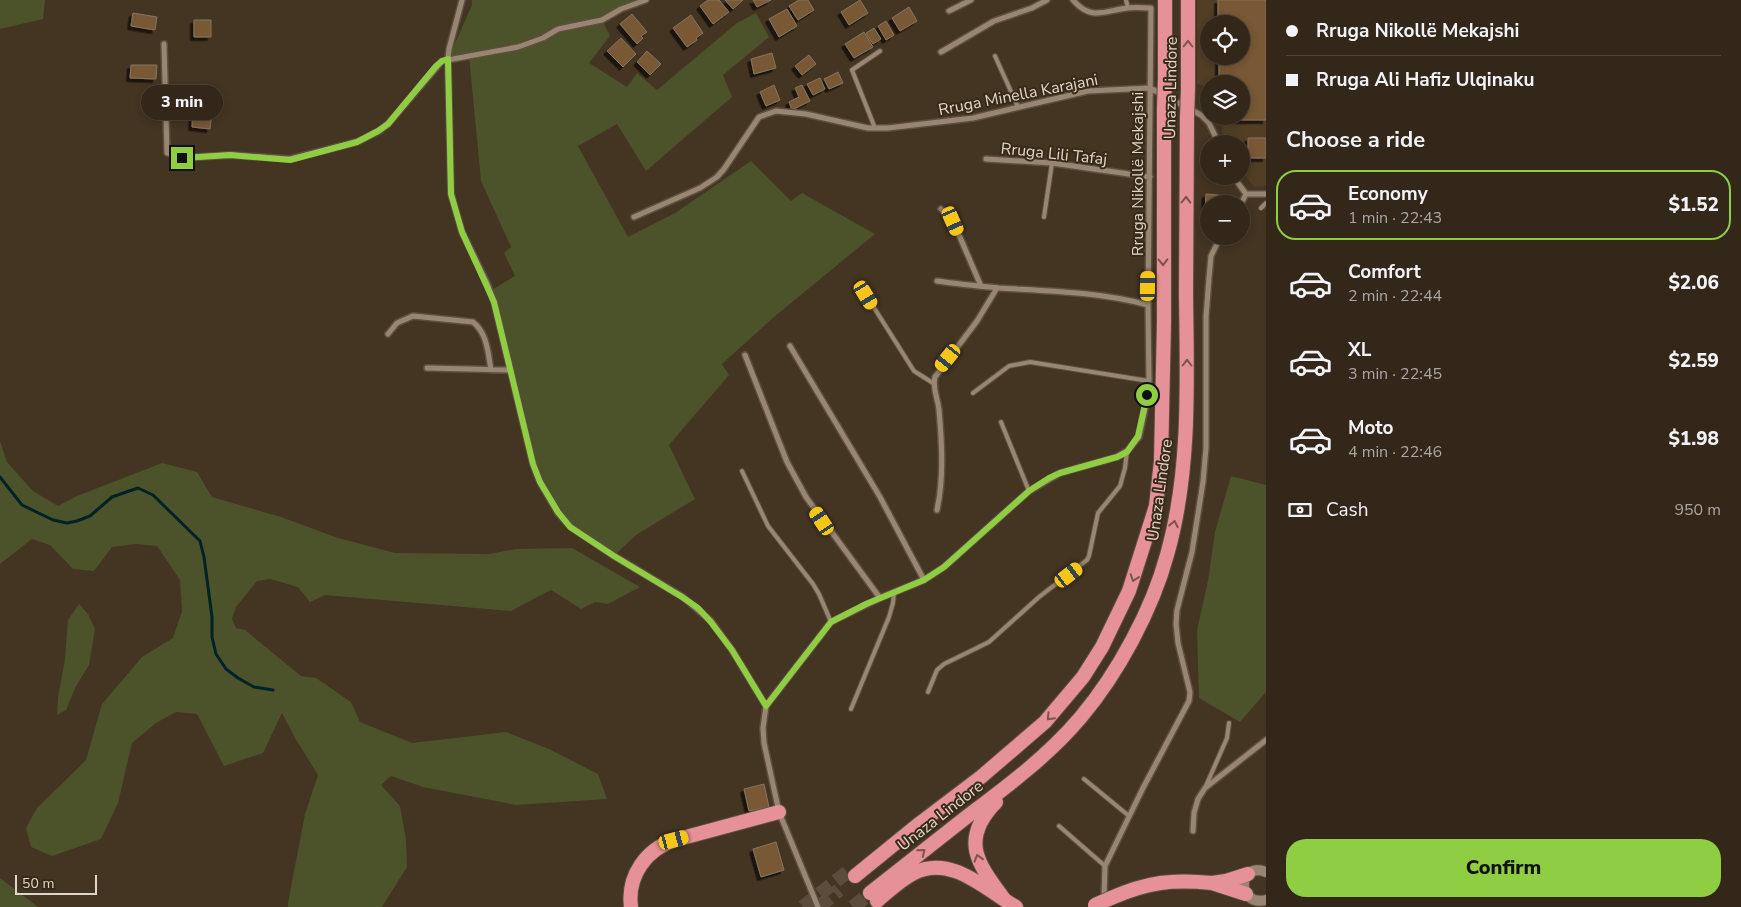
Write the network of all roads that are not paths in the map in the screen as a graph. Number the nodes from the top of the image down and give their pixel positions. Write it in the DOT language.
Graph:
graph roads {
  1 [pos="462,0"];
  2 [pos="646,0"];
  3 [pos="971,0"];
  4 [pos="1046,0"];
  5 [pos="1073,0"];
  6 [pos="1126,0"];
  7 [pos="1165,0"];
  8 [pos="1188,0"];
  9 [pos="1128,8"];
  10 [pos="949,11"];
  11 [pos="164,44"];
  12 [pos="880,51"];
  13 [pos="941,52"];
  14 [pos="995,56"];
  15 [pos="448,59"];
  16 [pos="1150,88"];
  17 [pos="1018,107"];
  18 [pos="875,128"];
  19 [pos="1214,135"];
  20 [pos="986,159"];
  21 [pos="1052,163"];
  22 [pos="1150,176"];
  23 [pos="1240,185"];
  24 [pos="1246,194"];
  25 [pos="1266,194"];
  26 [pos="1266,203"];
  27 [pos="1261,208"];
  28 [pos="941,209"];
  29 [pos="634,217"];
  30 [pos="1044,217"];
  31 [pos="1217,245"];
  32 [pos="937,281"];
  33 [pos="981,286"];
  34 [pos="998,288"];
  35 [pos="866,295"];
  36 [pos="1148,304"];
  37 [pos="388,334"];
  38 [pos="790,346"];
  39 [pos="745,355"];
  40 [pos="427,368"];
  41 [pos="490,370"];
  42 [pos="511,370"];
  43 [pos="1149,381"];
  44 [pos="933,383"];
  45 [pos="973,393"];
  46 [pos="1001,422"];
  47 [pos="1127,452"];
  48 [pos="742,471"];
  49 [pos="1029,491"];
  50 [pos="937,510"];
  51 [pos="1167,556"];
  52 [pos="924,580"];
  53 [pos="894,593"];
  54 [pos="880,598"];
  55 [pos="831,622"];
  56 [pos="928,692"];
  57 [pos="766,706"];
  58 [pos="851,709"];
  59 [pos="1229,723"];
  60 [pos="1266,740"];
  61 [pos="1084,779"];
  62 [pos="1205,788"];
  63 [pos="779,812"];
  64 [pos="1129,816"];
  65 [pos="1059,826"];
  66 [pos="1193,831"];
  67 [pos="1266,861"];
  68 [pos="1105,866"];
  69 [pos="1257,872"];
  70 [pos="853,873"];
  71 [pos="1212,883"];
  72 [pos="1004,899"];
  73 [pos="1266,900"];
  74 [pos="1254,902"];
  75 [pos="1100,904"];
  76 [pos="631,907"];
  77 [pos="818,907"];
  78 [pos="1016,907"];
  1 -- 15 [label="street"];
  2 -- 15 [label="street"];
  3 -- 10 [label="street"];
  4 -- 13 [label="street"];
  5 -- 9 [label="street"];
  6 -- 9 [label="lane"];
  7 -- 70 [label="highway, Unaza Lindore, one-way, bridge"];
  51 -- 8 [label="highway, Unaza Lindore, one-way, bridge"];
  9 -- 16 [label="street, Rruga Nikollë Mekajshi"];
  11 -- 15 [label="street"];
  12 -- 18 [label="lane"];
  14 -- 17 [label="lane"];
  15 -- 42 [label="street"];
  16 -- 17 [label="street, Rruga Minella Karajani"];
  16 -- 19 [label="street"];
  16 -- 22 [label="street, Rruga Nikollë Mekajshi"];
  17 -- 18 [label="street, Rruga Minella Karajani"];
  18 -- 29 [label="street, Rruga Minella Karajani"];
  20 -- 21 [label="street, Rruga Lili Tafaj"];
  21 -- 22 [label="street, Rruga Lili Tafaj"];
  21 -- 30 [label="lane"];
  22 -- 36 [label="street, Rruga Nikollë Mekajshi"];
  23 -- 24 [label="street"];
  24 -- 25 [label="street"];
  26 -- 27 [label="lane"];
  28 -- 33 [label="street"];
  31 -- 64 [label="street"];
  32 -- 33 [label="street"];
  33 -- 34 [label="street"];
  34 -- 36 [label="street"];
  34 -- 44 [label="street"];
  35 -- 44 [label="lane"];
  36 -- 43 [label="street, Rruga Nikollë Mekajshi"];
  37 -- 41 [label="street"];
  38 -- 52 [label="street"];
  39 -- 54 [label="street"];
  40 -- 41 [label="street"];
  41 -- 42 [label="street"];
  42 -- 57 [label="street"];
  43 -- 45 [label="lane"];
  43 -- 47 [label="street, Rruga Nikollë Mekajshi"];
  44 -- 50 [label="street"];
  46 -- 49 [label="lane"];
  47 -- 49 [label="street"];
  47 -- 56 [label="lane"];
  48 -- 55 [label="lane"];
  49 -- 52 [label="street"];
  72 -- 51 [label="highway, one-way"];
  72 -- 51 [label="highway, Unaza Lindore, one-way"];
  52 -- 53 [label="street"];
  53 -- 54 [label="street"];
  53 -- 58 [label="lane"];
  54 -- 55 [label="street"];
  55 -- 57 [label="street"];
  57 -- 63 [label="street"];
  59 -- 62 [label="lane"];
  60 -- 62 [label="street"];
  61 -- 64 [label="lane"];
  62 -- 66 [label="street"];
  63 -- 76 [label="highway"];
  63 -- 77 [label="street"];
  64 -- 68 [label="street"];
  65 -- 68 [label="lane"];
  67 -- 69 [label="main road"];
  68 -- 75 [label="street"];
  69 -- 71 [label="highway"];
  69 -- 74 [label="main road"];
  71 -- 74 [label="highway"];
  71 -- 75 [label="highway"];
  72 -- 78 [label="highway"];
  73 -- 74 [label="main road"];
}
